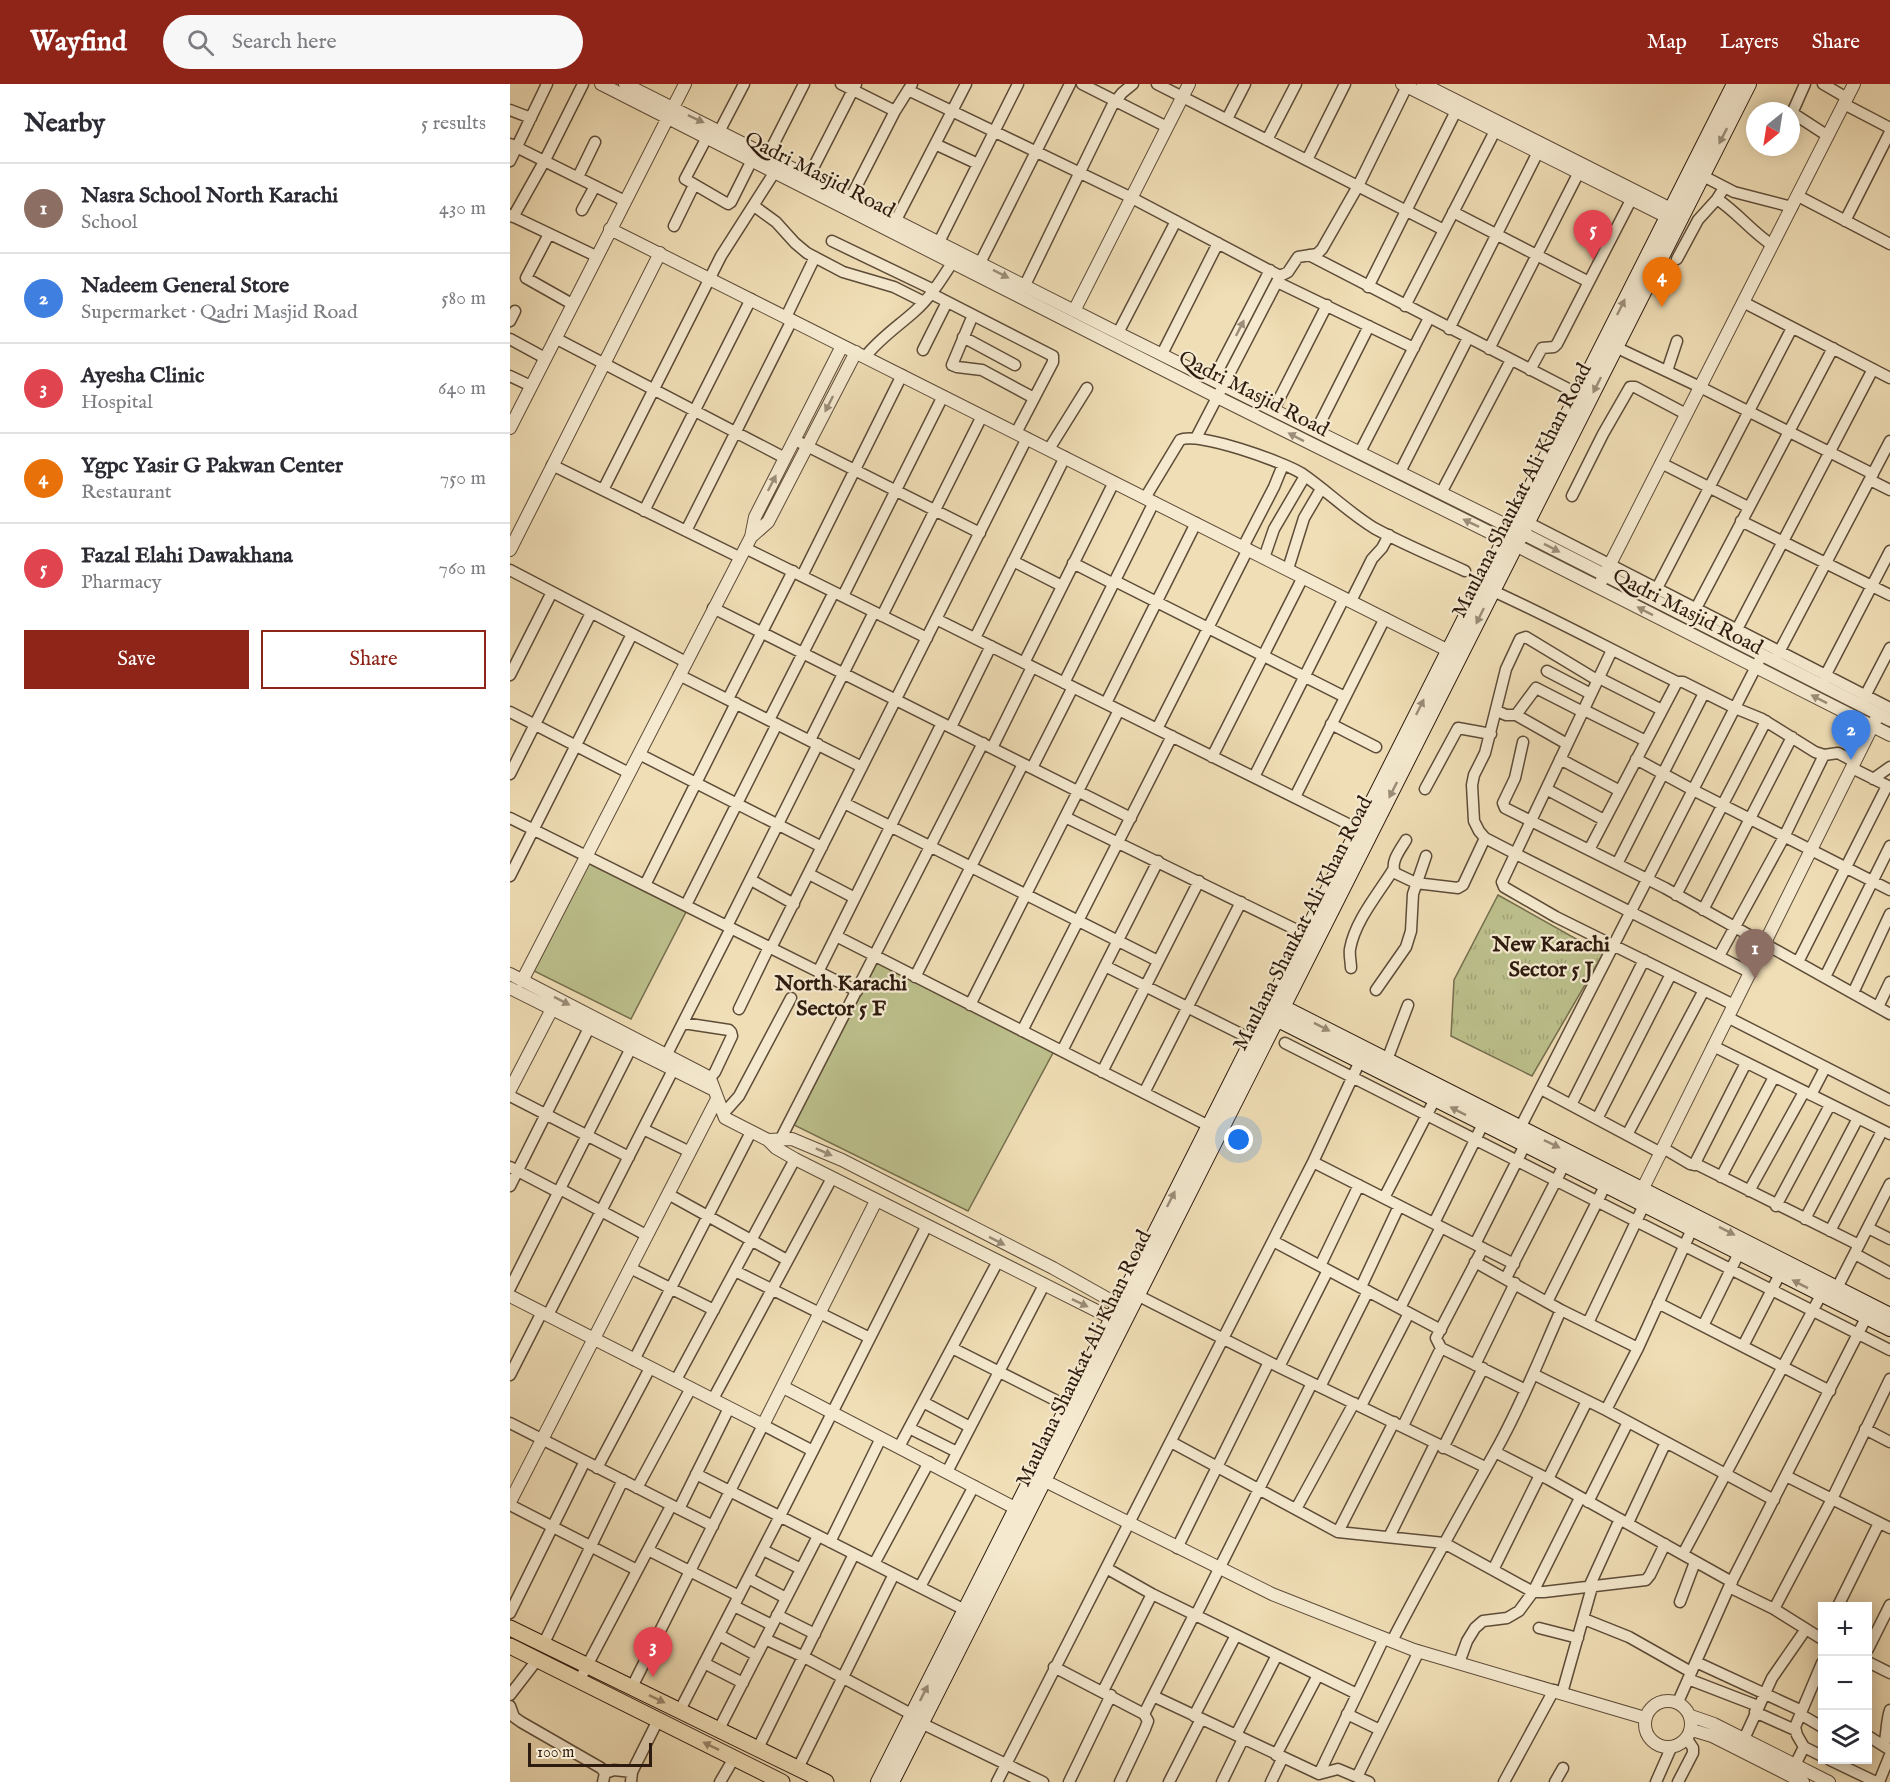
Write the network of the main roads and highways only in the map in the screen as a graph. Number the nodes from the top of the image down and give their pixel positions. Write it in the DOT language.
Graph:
graph roads {
  1 [pos="1734,84"];
  2 [pos="1749,84"];
  3 [pos="1675,216"];
  4 [pos="1610,345"];
  5 [pos="1516,531"];
  6 [pos="1454,653"];
  7 [pos="1273,1010"];
  8 [pos="1131,1292"];
  9 [pos="1890,1315"];
  10 [pos="1890,1329"];
  11 [pos="510,1628"];
  12 [pos="510,1646"];
  13 [pos="918,1720"];
  14 [pos="774,1780"];
  15 [pos="824,1781"];
  16 [pos="878,1782"];
  17 [pos="892,1782"];
  1 -- 3 [label="main road, Maulana Shaukat Ali Khan Road"];
  2 -- 3 [label="main road, Maulana Shaukat Ali Khan Road, one-way"];
  3 -- 4 [label="main road, Maulana Shaukat Ali Khan Road"];
  4 -- 5 [label="main road, Maulana Shaukat Ali Khan Road, one-way"];
  4 -- 5 [label="main road, Maulana Shaukat Ali Khan Road"];
  5 -- 6 [label="main road, Maulana Shaukat Ali Khan Road"];
  5 -- 6 [label="main road, Maulana Shaukat Ali Khan Road, one-way"];
  6 -- 7 [label="main road, Maulana Shaukat Ali Khan Road, one-way"];
  7 -- 6 [label="main road, Maulana Shaukat Ali Khan Road, one-way"];
  7 -- 8 [label="main road, Maulana Shaukat Ali Khan Road"];
  8 -- 7 [label="main road, Maulana Shaukat Ali Khan Road, one-way"];
  7 -- 9 [label="main road, one-way"];
  10 -- 7 [label="main road, one-way"];
  8 -- 13 [label="main road, Maulana Shaukat Ali Khan Road"];
  13 -- 8 [label="main road, Maulana Shaukat Ali Khan Road, one-way"];
  11 -- 15 [label="main road, one-way"];
  14 -- 12 [label="main road, one-way"];
  13 -- 16 [label="main road, Maulana Shaukat Ali Khan Road"];
  13 -- 17 [label="main road, Maulana Shaukat Ali Khan Road"];
}
